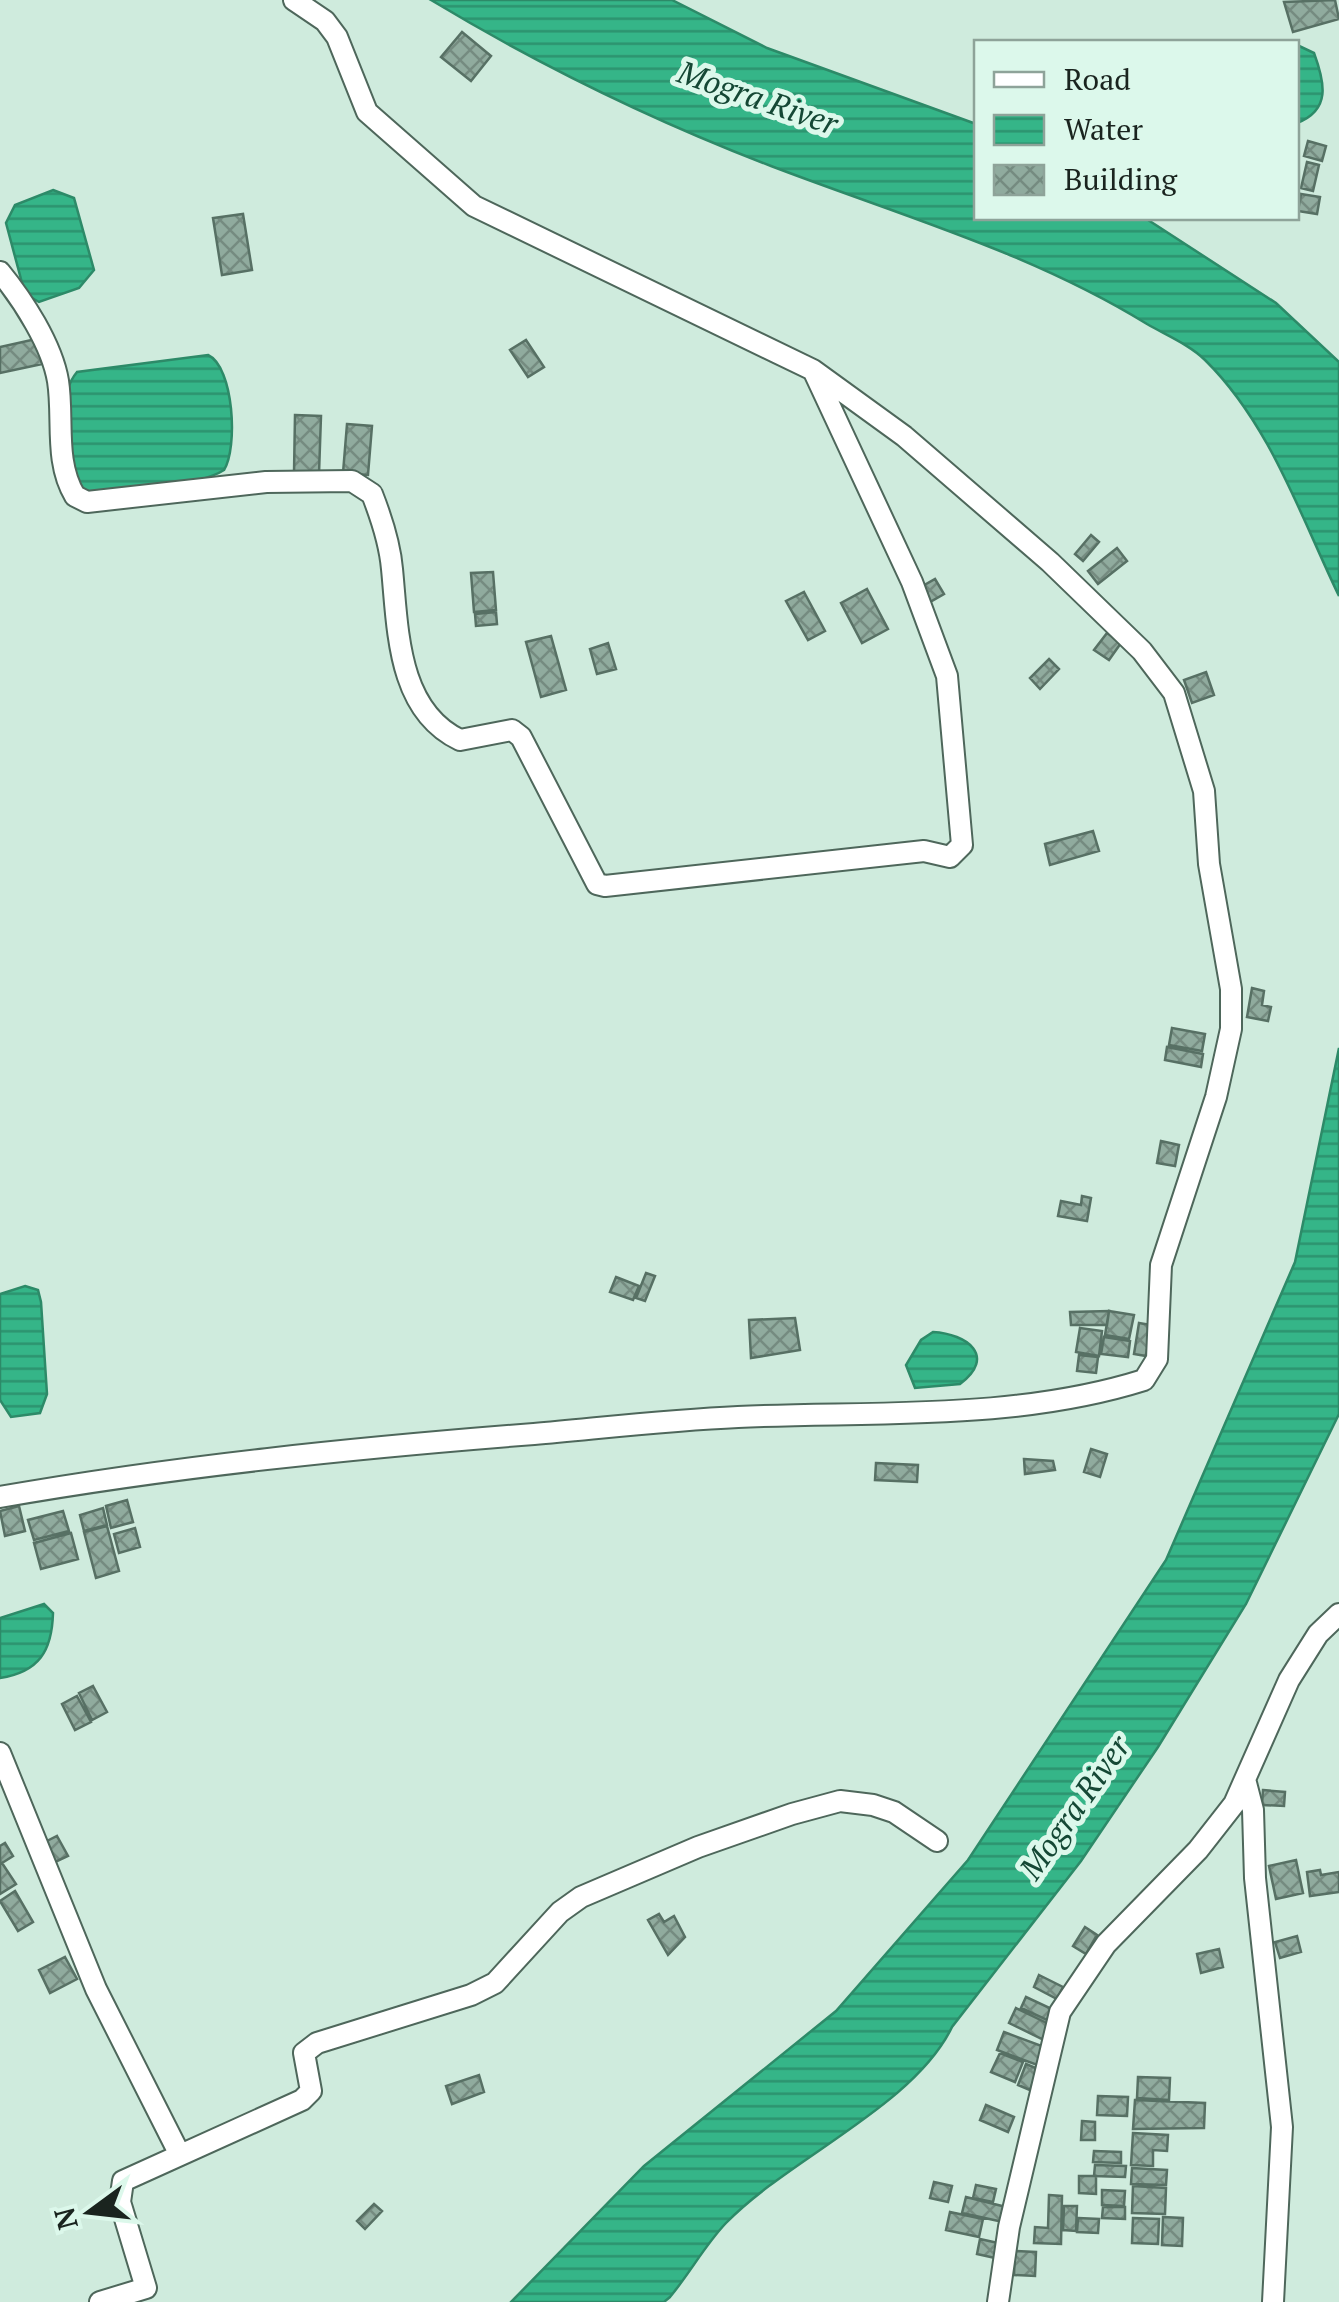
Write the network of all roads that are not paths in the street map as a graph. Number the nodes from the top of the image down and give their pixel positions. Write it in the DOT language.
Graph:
graph roads {
  1 [pos="294,0"];
  2 [pos="0,272"];
  3 [pos="813,370"];
  4 [pos="0,1498"];
  5 [pos="1339,1614"];
  6 [pos="0,1753"];
  7 [pos="1246,1783"];
  8 [pos="937,1841"];
  9 [pos="180,2155"];
  10 [pos="100,2302"];
  11 [pos="998,2302"];
  12 [pos="1273,2302"];
  1 -- 3 [label="street"];
  2 -- 3 [label="street"];
  3 -- 4 [label="street"];
  5 -- 7 [label="street"];
  6 -- 9 [label="street"];
  7 -- 11 [label="street"];
  7 -- 12 [label="street"];
  8 -- 9 [label="street"];
  9 -- 10 [label="street"];
}
